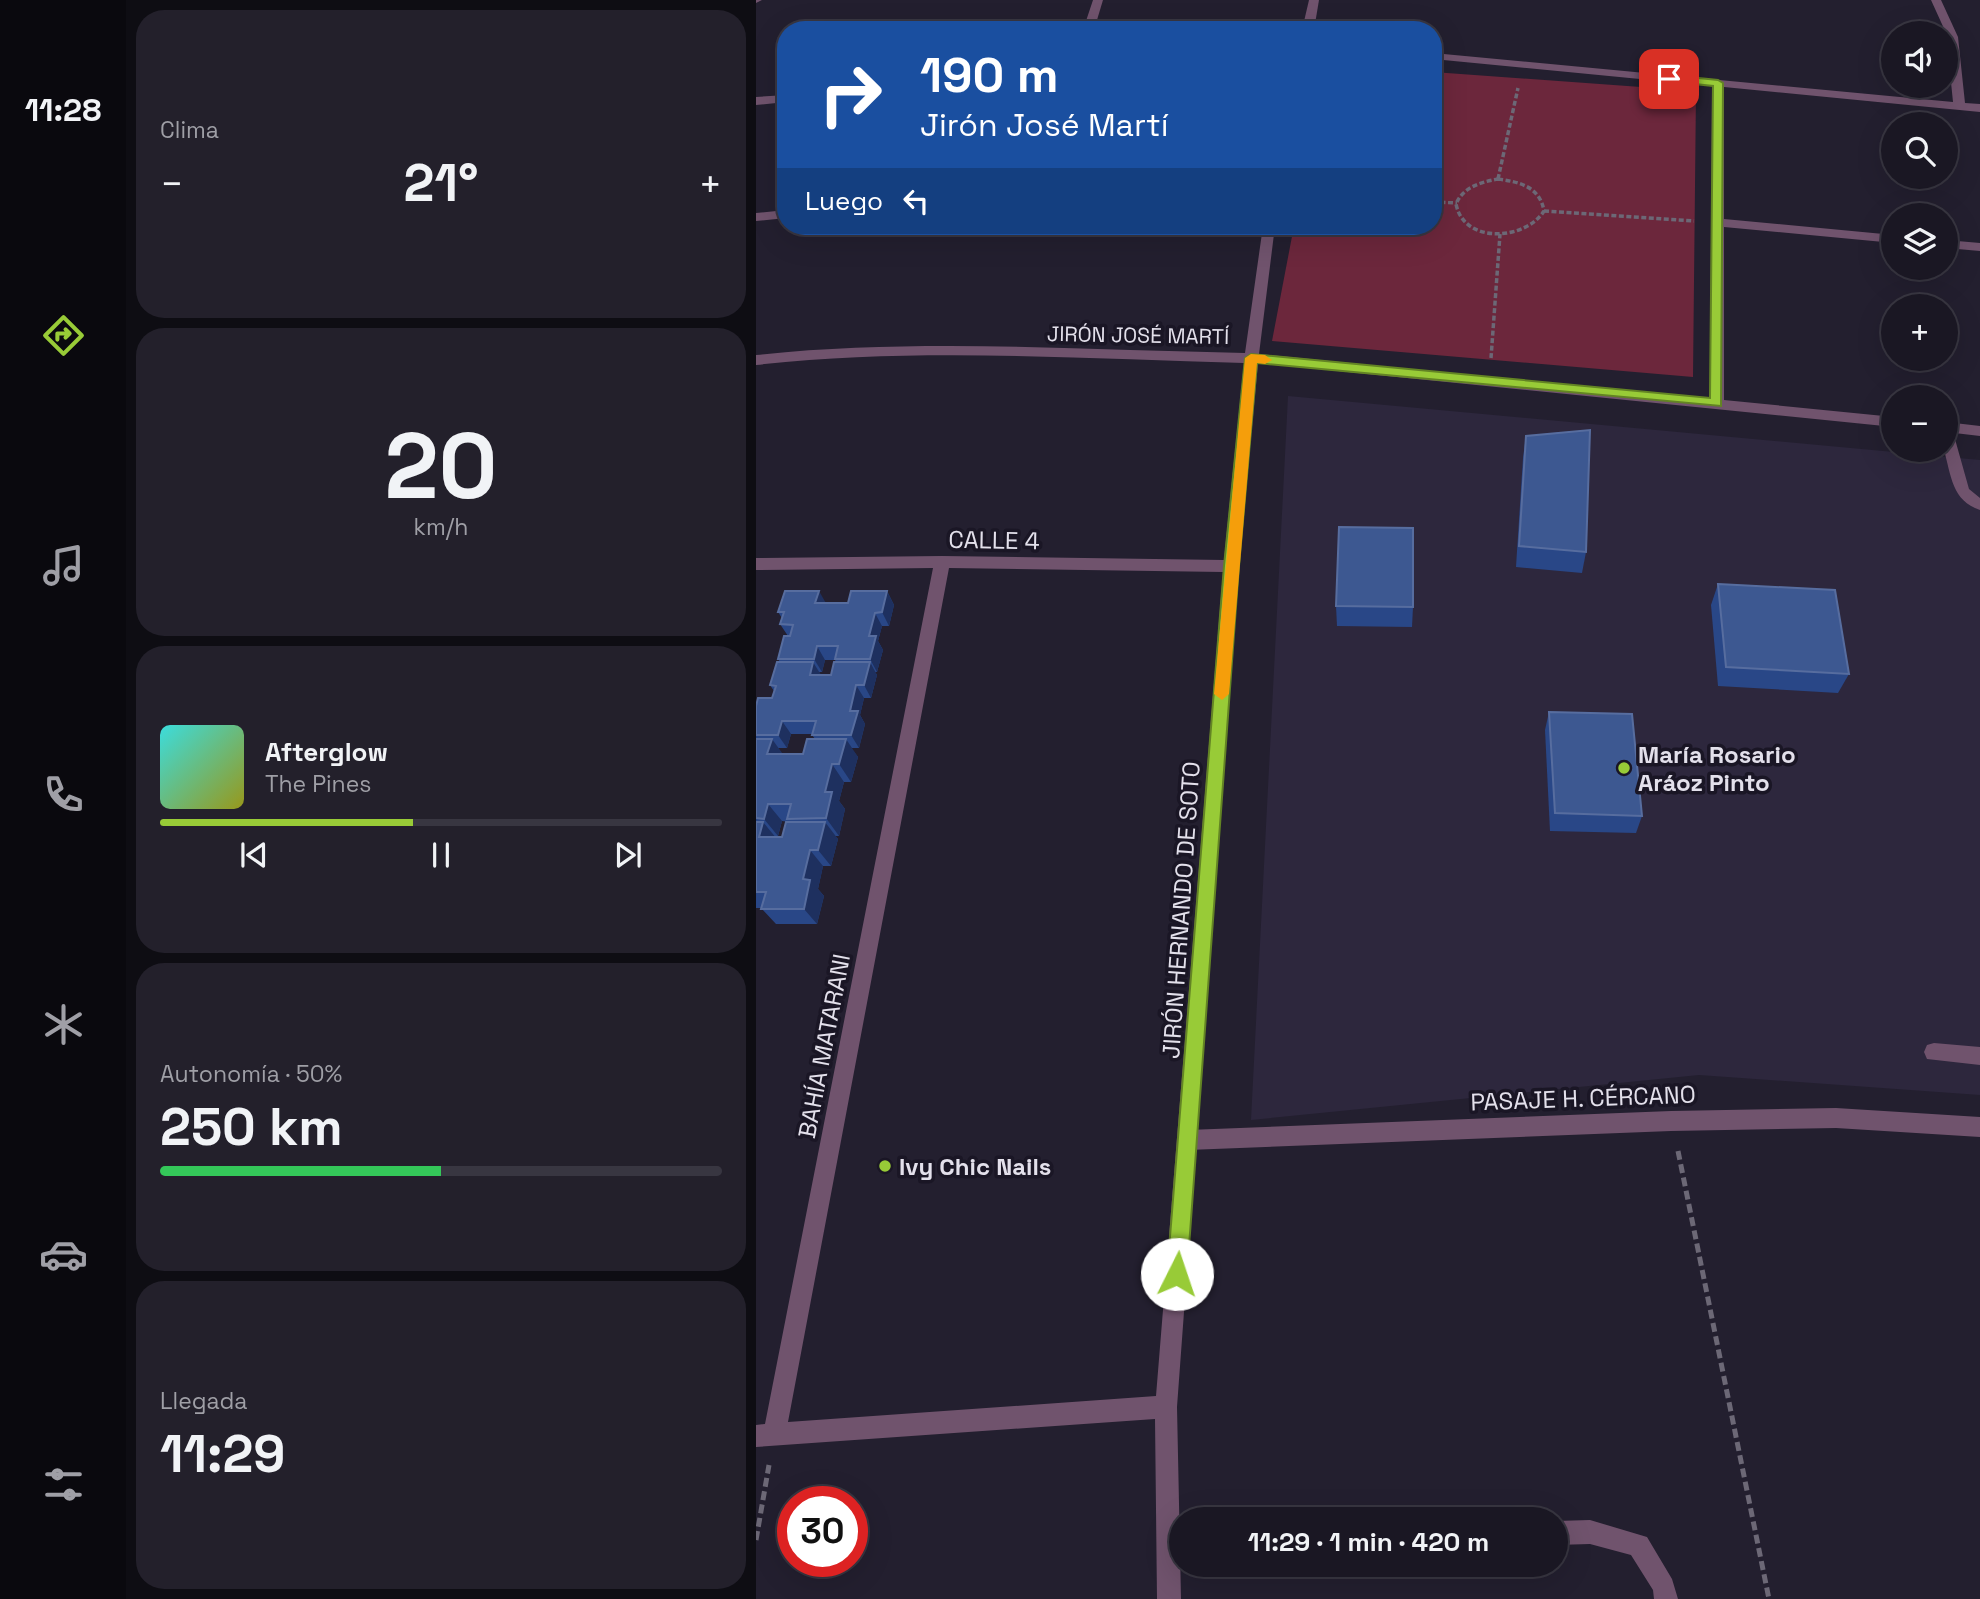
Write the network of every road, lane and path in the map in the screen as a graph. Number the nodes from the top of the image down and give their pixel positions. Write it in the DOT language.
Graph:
graph roads {
  1 [pos="1098,0"];
  2 [pos="1314,0"];
  3 [pos="1936,0"];
  4 [pos="1091,21"];
  5 [pos="1310,21"];
  6 [pos="1442,57"];
  7 [pos="1522,65"];
  8 [pos="1718,83"];
  9 [pos="777,99"];
  10 [pos="756,101"];
  11 [pos="1959,106"];
  12 [pos="1980,108"];
  13 [pos="1498,179"];
  14 [pos="1442,202"];
  15 [pos="1457,203"];
  16 [pos="1544,211"];
  17 [pos="777,215"];
  18 [pos="756,217"];
  19 [pos="1718,222"];
  20 [pos="1500,234"];
  21 [pos="1268,235"];
  22 [pos="1881,238"];
  23 [pos="1958,245"];
  24 [pos="1980,247"];
  25 [pos="1251,358"];
  26 [pos="756,360"];
  27 [pos="1489,383"];
  28 [pos="1717,403"];
  29 [pos="1881,421"];
  30 [pos="1958,430"];
  31 [pos="1980,431"];
  32 [pos="1954,462"];
  33 [pos="1980,504"];
  34 [pos="942,562"];
  35 [pos="756,564"];
  36 [pos="1231,566"];
  37 [pos="1934,1052"];
  38 [pos="1980,1056"];
  39 [pos="1671,1121"];
  40 [pos="1980,1126"];
  41 [pos="1188,1140"];
  42 [pos="1166,1407"];
  43 [pos="765,1436"];
  44 [pos="1172,1507"];
  45 [pos="1568,1533"];
  46 [pos="756,1540"];
  47 [pos="1173,1577"];
  48 [pos="1169,1599"];
  49 [pos="1666,1599"];
  50 [pos="1769,1599"];
  1 -- 4 [label="street"];
  2 -- 5 [label="street"];
  3 -- 11 [label="street"];
  6 -- 7 [label="street"];
  7 -- 8 [label="street"];
  7 -- 13 [label="path"];
  8 -- 11 [label="street"];
  8 -- 19 [label="street"];
  9 -- 10 [label="street"];
  11 -- 12 [label="street"];
  13 -- 15 [label="path"];
  13 -- 16 [label="path"];
  14 -- 15 [label="path"];
  15 -- 20 [label="path"];
  16 -- 19 [label="path"];
  16 -- 20 [label="path"];
  17 -- 18 [label="street"];
  19 -- 22 [label="street"];
  19 -- 28 [label="street"];
  20 -- 27 [label="path"];
  21 -- 25 [label="street, JIRÓN HERNANDO DE SOTO"];
  23 -- 24 [label="street"];
  25 -- 26 [label="street, JIRÓN JOSÉ MARTÍ"];
  25 -- 27 [label="street, JIRÓN JOSÉ MARTÍ"];
  25 -- 36 [label="street, JIRÓN HERNANDO DE SOTO"];
  27 -- 28 [label="street, JIRÓN JOSÉ MARTÍ"];
  28 -- 29 [label="street, JIRÓN JOSÉ MARTÍ"];
  30 -- 31 [label="street"];
  32 -- 33 [label="street"];
  34 -- 35 [label="street, CALLE 4"];
  34 -- 36 [label="street, CALLE 4"];
  34 -- 43 [label="street, BAHÍA MATARANI"];
  36 -- 41 [label="street, JIRÓN HERNANDO DE SOTO"];
  37 -- 38 [label="street"];
  39 -- 40 [label="street, PASAJE H. CÉRCANO"];
  39 -- 41 [label="street, PASAJE H. CÉRCANO"];
  39 -- 50 [label="path"];
  41 -- 42 [label="street, JIRÓN HERNANDO DE SOTO"];
  42 -- 43 [label="street"];
  42 -- 44 [label="street, JIRÓN HERNANDO DE SOTO"];
  43 -- 46 [label="path"];
  45 -- 49 [label="street"];
  47 -- 48 [label="street, JIRÓN HERNANDO DE SOTO"];
}
